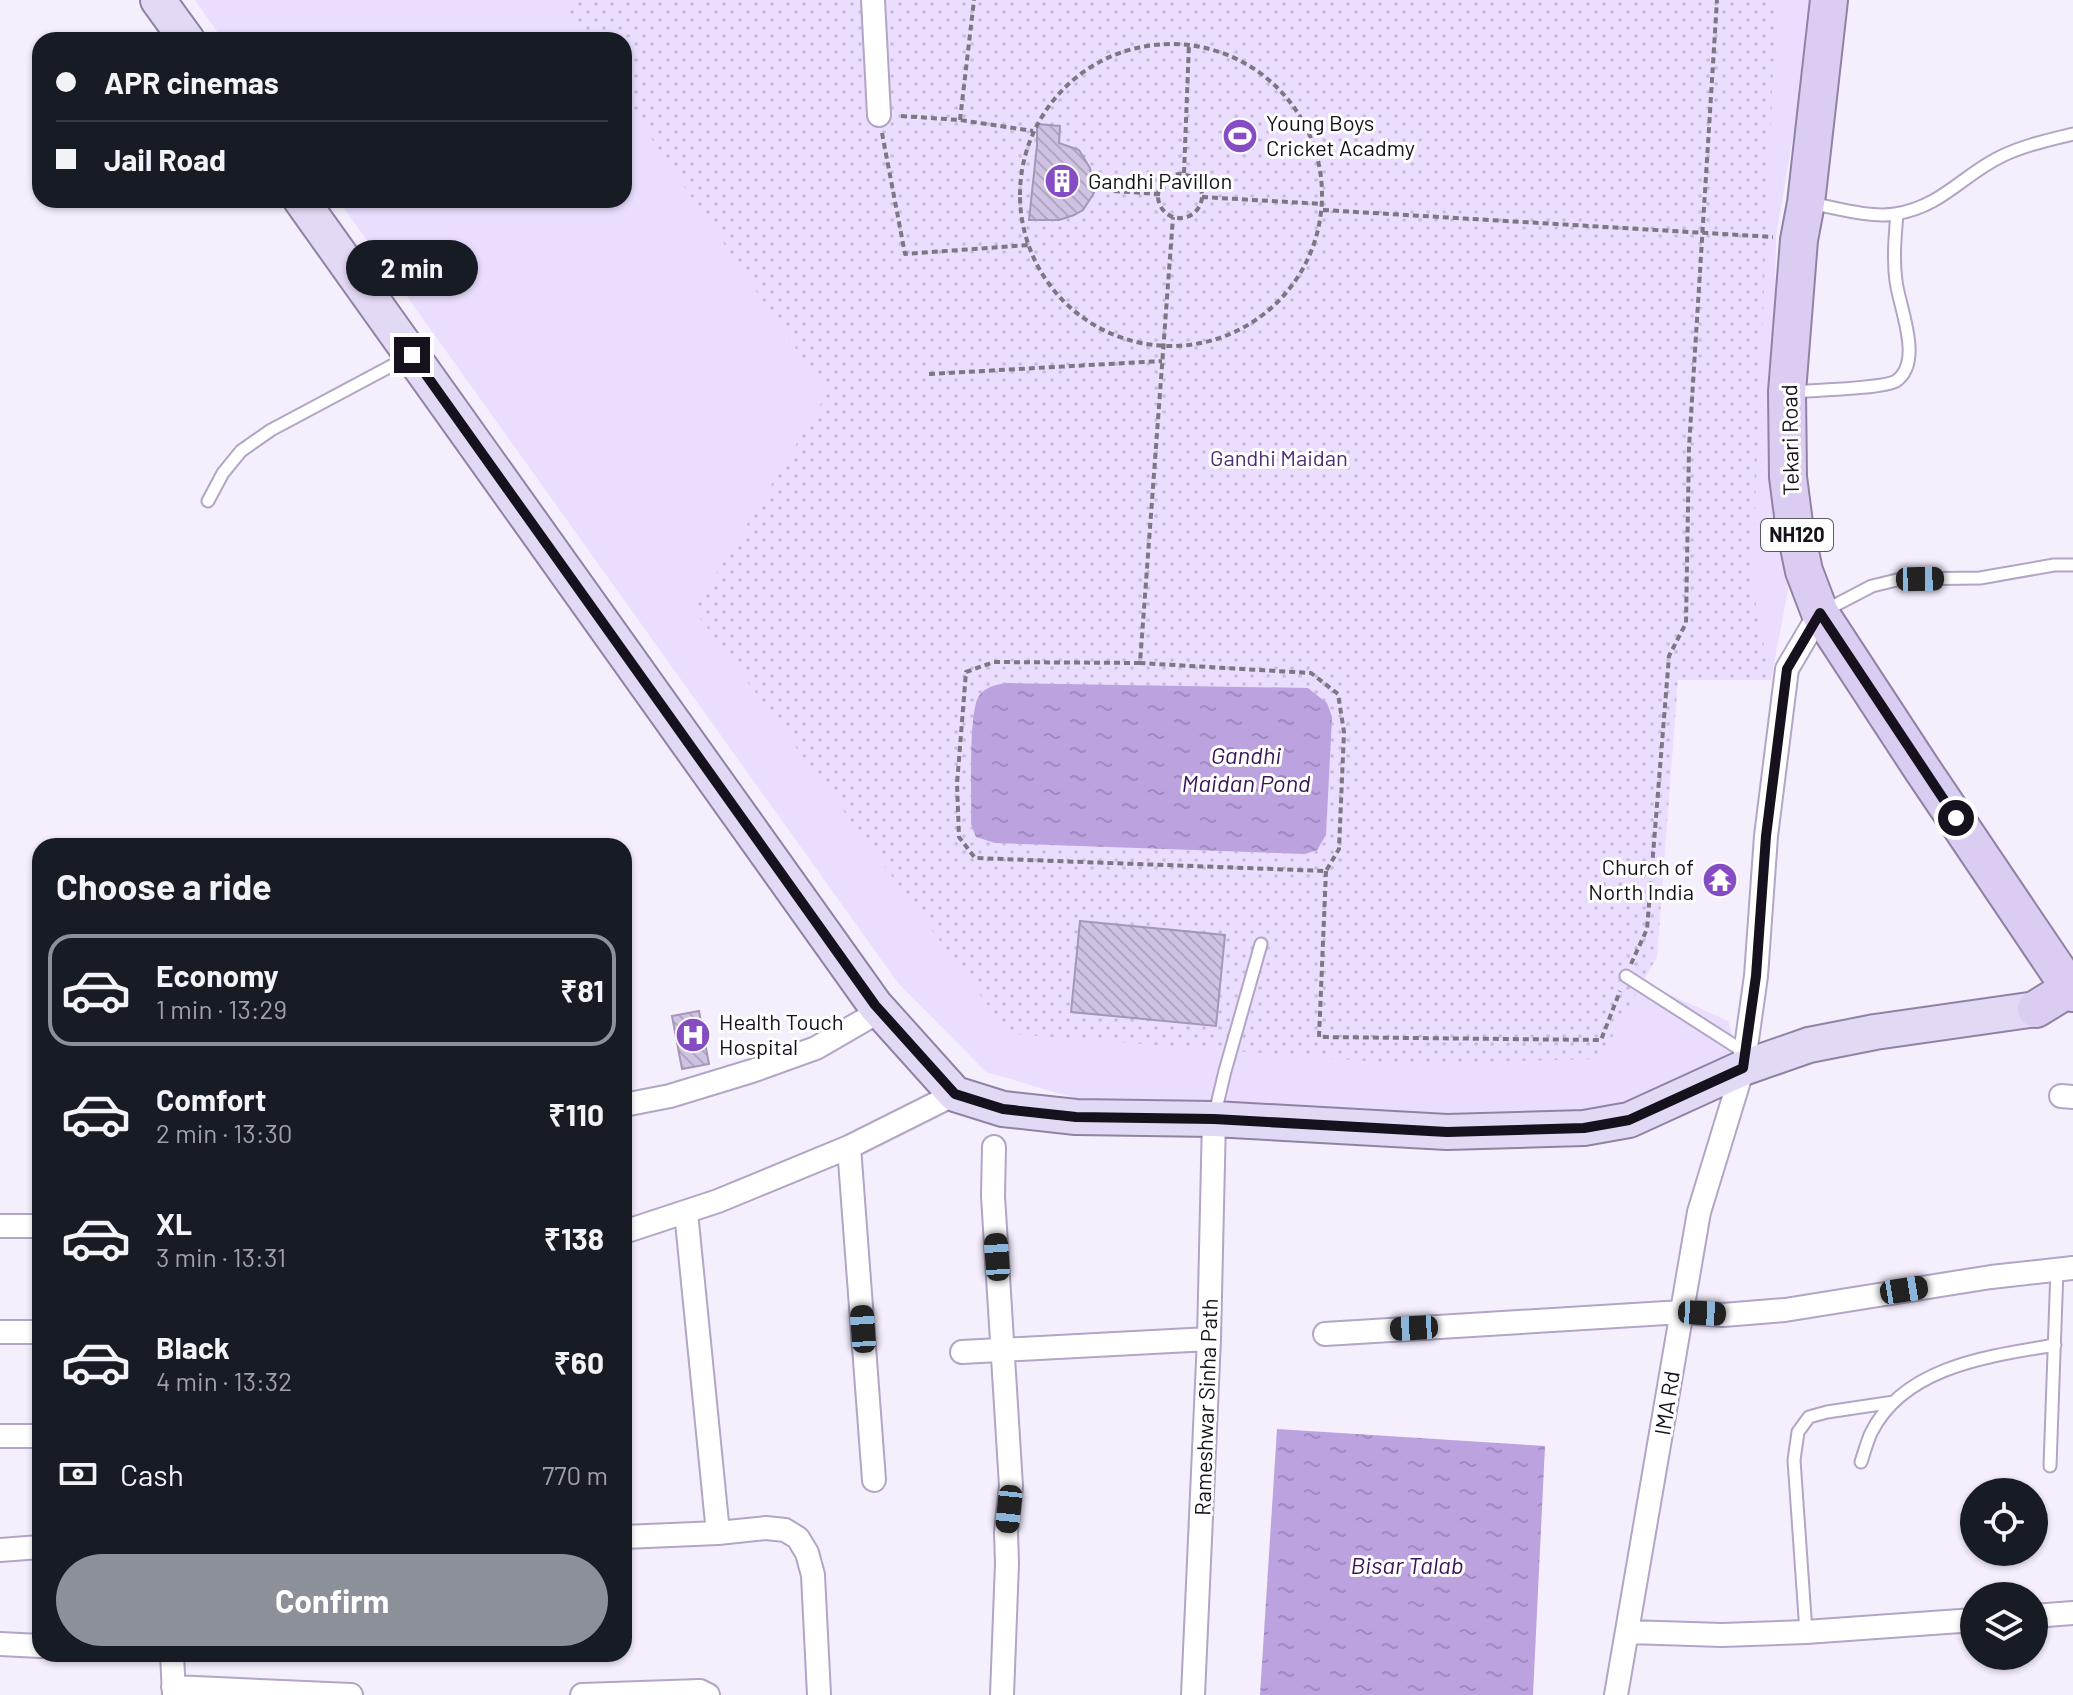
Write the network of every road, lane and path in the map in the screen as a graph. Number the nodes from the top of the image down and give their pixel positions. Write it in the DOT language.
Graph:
graph roads {
  1 [pos="158,0"];
  2 [pos="873,0"];
  3 [pos="974,0"];
  4 [pos="1717,0"];
  5 [pos="1829,0"];
  6 [pos="181,32"];
  7 [pos="1189,43"];
  8 [pos="879,115"];
  9 [pos="960,120"];
  10 [pos="1033,131"];
  11 [pos="2073,134"];
  12 [pos="1184,174"];
  13 [pos="1114,191"];
  14 [pos="1158,194"];
  15 [pos="1202,197"];
  16 [pos="1806,203"];
  17 [pos="1323,207"];
  18 [pos="307,208"];
  19 [pos="1897,214"];
  20 [pos="1173,217"];
  21 [pos="1703,233"];
  22 [pos="1799,240"];
  23 [pos="1028,245"];
  24 [pos="1163,347"];
  25 [pos="412,355"];
  26 [pos="1162,361"];
  27 [pos="929,374"];
  28 [pos="1787,392"];
  29 [pos="208,501"];
  30 [pos="2073,565"];
  31 [pos="1820,613"];
  32 [pos="1140,663"];
  33 [pos="1326,871"];
  34 [pos="1261,944"];
  35 [pos="1626,976"];
  36 [pos="2072,994"];
  37 [pos="2036,1009"];
  38 [pos="880,1011"];
  39 [pos="1745,1060"];
  40 [pos="955,1094"];
  41 [pos="632,1103"];
  42 [pos="1214,1119"];
  43 [pos="849,1147"];
  44 [pos="994,1147"];
  45 [pos="686,1212"];
  46 [pos="0,1226"];
  47 [pos="32,1226"];
  48 [pos="632,1229"];
  49 [pos="2065,1269"];
  50 [pos="1682,1312"];
  51 [pos="0,1332"];
  52 [pos="32,1332"];
  53 [pos="1325,1334"];
  54 [pos="1209,1339"];
  55 [pos="2055,1345"];
  56 [pos="1003,1350"];
  57 [pos="962,1352"];
  58 [pos="1894,1402"];
  59 [pos="0,1436"];
  60 [pos="32,1436"];
  61 [pos="1861,1462"];
  62 [pos="2050,1466"];
  63 [pos="874,1480"];
  64 [pos="718,1533"];
  65 [pos="632,1537"];
  66 [pos="32,1548"];
  67 [pos="0,1550"];
  68 [pos="2073,1613"];
  69 [pos="2048,1615"];
  70 [pos="1960,1621"];
  71 [pos="1628,1632"];
  72 [pos="1806,1632"];
  73 [pos="0,1644"];
  74 [pos="32,1646"];
  75 [pos="172,1662"];
  76 [pos="174,1691"];
  77 [pos="351,1695"];
  78 [pos="582,1695"];
  79 [pos="708,1695"];
  80 [pos="819,1695"];
  81 [pos="1002,1695"];
  82 [pos="1193,1695"];
  83 [pos="1616,1695"];
  1 -- 6 [label="main road"];
  2 -- 8 [label="street"];
  3 -- 9 [label="path"];
  4 -- 21 [label="path"];
  5 -- 16 [label="highway, Tekari Road / NH120"];
  7 -- 10 [label="path"];
  7 -- 12 [label="path"];
  7 -- 17 [label="path"];
  8 -- 9 [label="path"];
  8 -- 23 [label="path"];
  9 -- 10 [label="path"];
  10 -- 23 [label="path"];
  11 -- 19 [label="lane"];
  12 -- 14 [label="path"];
  12 -- 15 [label="path"];
  13 -- 14 [label="path"];
  14 -- 20 [label="path"];
  15 -- 17 [label="path"];
  15 -- 20 [label="path"];
  16 -- 19 [label="lane"];
  16 -- 22 [label="highway, Tekari Road / NH120"];
  17 -- 21 [label="path"];
  17 -- 24 [label="path"];
  18 -- 25 [label="main road"];
  19 -- 28 [label="lane"];
  20 -- 24 [label="path"];
  21 -- 22 [label="path"];
  21 -- 35 [label="path"];
  22 -- 28 [label="highway, Tekari Road / NH120"];
  23 -- 24 [label="path"];
  24 -- 26 [label="path"];
  25 -- 29 [label="lane"];
  25 -- 38 [label="main road"];
  26 -- 27 [label="path"];
  26 -- 32 [label="path"];
  28 -- 31 [label="highway, Tekari Road / NH120"];
  30 -- 31 [label="lane"];
  31 -- 36 [label="highway, Tekari Road / NH120"];
  31 -- 39 [label="street, IMA Rd"];
  32 -- 33 [label="path"];
  32 -- 33 [label="path"];
  33 -- 35 [label="path"];
  34 -- 42 [label="lane"];
  35 -- 39 [label="lane"];
  36 -- 37 [label="highway"];
  37 -- 39 [label="main road"];
  38 -- 40 [label="main road"];
  38 -- 41 [label="street"];
  39 -- 42 [label="main road"];
  39 -- 50 [label="street, IMA Rd"];
  40 -- 42 [label="main road"];
  40 -- 43 [label="street"];
  42 -- 54 [label="street, Rameshwar Sinha Path"];
  43 -- 45 [label="street"];
  43 -- 63 [label="street"];
  44 -- 56 [label="street"];
  45 -- 48 [label="street"];
  45 -- 64 [label="street"];
  46 -- 47 [label="street"];
  49 -- 50 [label="street"];
  49 -- 55 [label="lane"];
  50 -- 53 [label="street"];
  50 -- 71 [label="street, IMA Rd"];
  51 -- 52 [label="street"];
  54 -- 56 [label="street"];
  54 -- 82 [label="street, Rameshwar Sinha Path"];
  55 -- 58 [label="lane"];
  55 -- 62 [label="lane"];
  56 -- 57 [label="street"];
  56 -- 81 [label="street"];
  58 -- 61 [label="lane"];
  58 -- 72 [label="lane"];
  59 -- 60 [label="street"];
  64 -- 65 [label="street"];
  64 -- 80 [label="street"];
  66 -- 67 [label="street"];
  68 -- 69 [label="street"];
  70 -- 72 [label="street"];
  71 -- 72 [label="street"];
  71 -- 83 [label="street, IMA Rd"];
  73 -- 74 [label="street"];
  75 -- 76 [label="street"];
  76 -- 77 [label="street"];
  78 -- 79 [label="street"];
}
